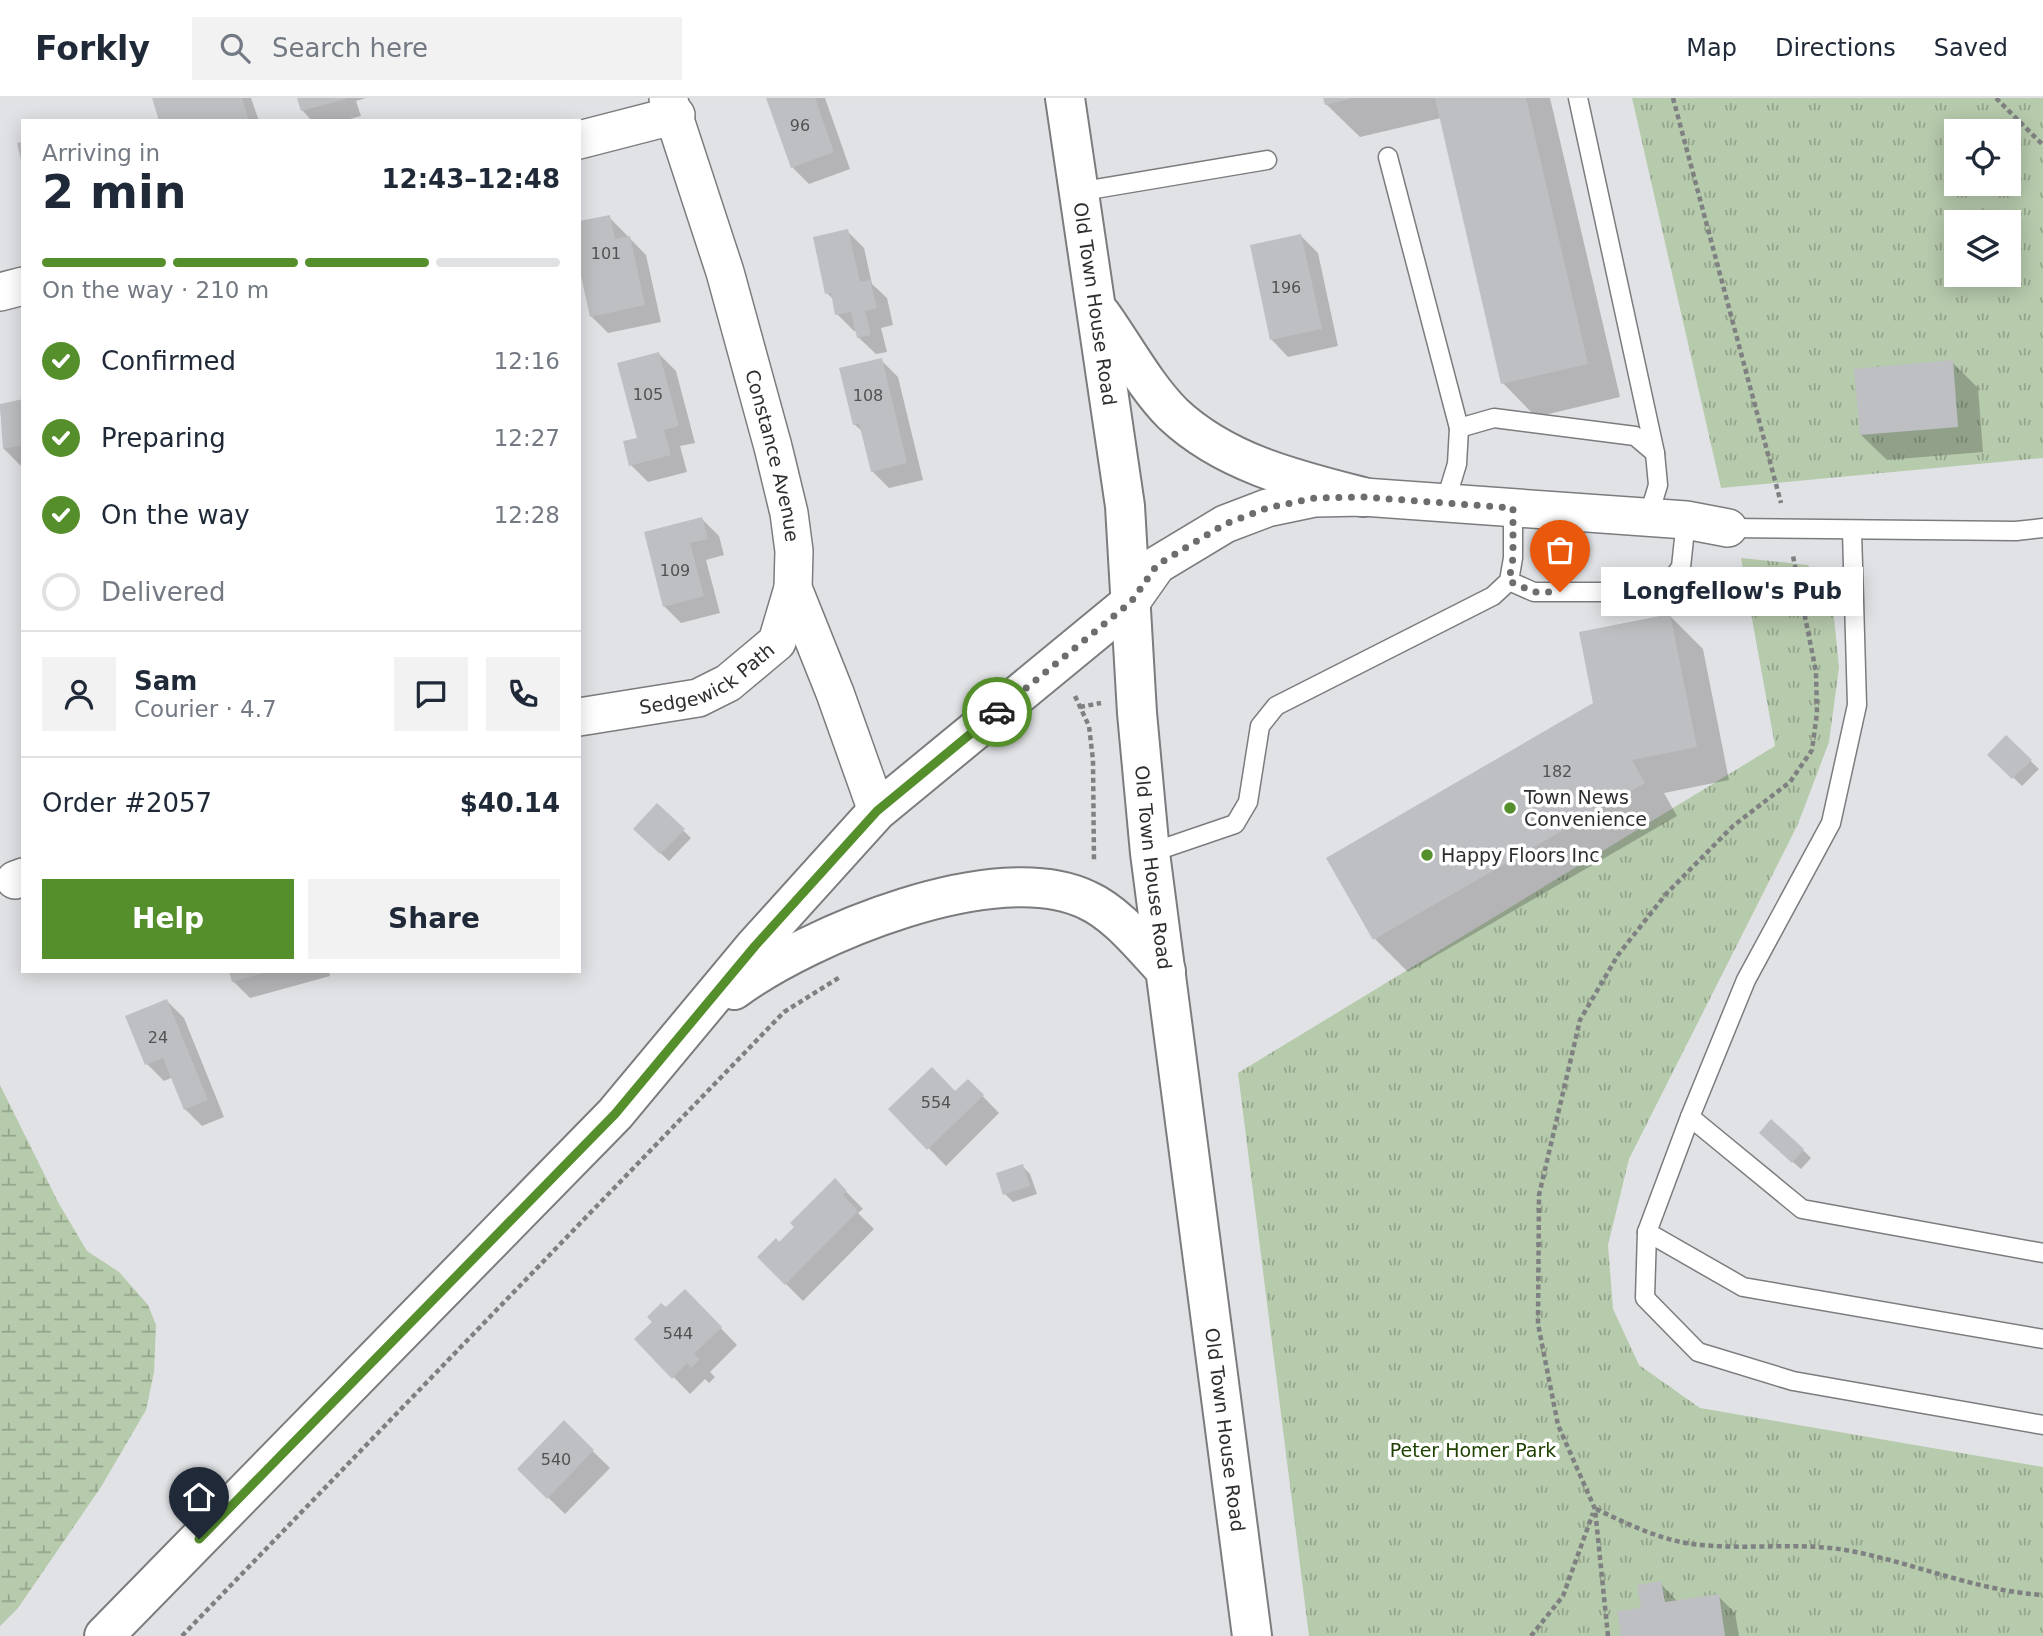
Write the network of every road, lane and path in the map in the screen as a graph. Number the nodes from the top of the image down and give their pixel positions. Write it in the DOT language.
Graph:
graph roads {
  1 [pos="1065,98"];
  2 [pos="1578,98"];
  3 [pos="1673,98"];
  4 [pos="1996,98"];
  5 [pos="672,106"];
  6 [pos="581,139"];
  7 [pos="2043,145"];
  8 [pos="1388,156"];
  9 [pos="1267,160"];
  10 [pos="1077,192"];
  11 [pos="21,287"];
  12 [pos="0,292"];
  13 [pos="1098,309"];
  14 [pos="1459,428"];
  15 [pos="1655,453"];
  16 [pos="1363,497"];
  17 [pos="1781,501"];
  18 [pos="1445,502"];
  19 [pos="1513,508"];
  20 [pos="1648,518"];
  21 [pos="1686,520"];
  22 [pos="1728,528"];
  23 [pos="2043,528"];
  24 [pos="1852,531"];
  25 [pos="1794,558"];
  26 [pos="1509,581"];
  27 [pos="793,588"];
  28 [pos="1131,602"];
  29 [pos="1072,690"];
  30 [pos="1101,703"];
  31 [pos="1080,707"];
  32 [pos="581,718"];
  33 [pos="877,811"];
  34 [pos="1150,853"];
  35 [pos="1094,874"];
  36 [pos="1166,971"];
  37 [pos="848,973"];
  38 [pos="695,1018"];
  39 [pos="1690,1117"];
  40 [pos="1647,1232"];
  41 [pos="2043,1253"];
  42 [pos="2043,1339"];
  43 [pos="2043,1425"];
  44 [pos="1595,1509"];
  45 [pos="2043,1595"];
  46 [pos="104,1636"];
  47 [pos="181,1636"];
  48 [pos="1252,1636"];
  49 [pos="1531,1636"];
  50 [pos="1608,1636"];
  1 -- 10 [label="main road, Old Town House Road"];
  2 -- 15 [label="lane"];
  3 -- 17 [label="path"];
  4 -- 7 [label="path"];
  5 -- 6 [label="street"];
  5 -- 27 [label="street, Constance Avenue"];
  8 -- 14 [label="lane"];
  9 -- 10 [label="lane"];
  10 -- 13 [label="main road, Old Town House Road"];
  11 -- 12 [label="street"];
  13 -- 16 [label="main road"];
  13 -- 28 [label="main road, Old Town House Road"];
  14 -- 15 [label="lane"];
  14 -- 18 [label="lane"];
  15 -- 20 [label="lane"];
  16 -- 18 [label="street"];
  16 -- 28 [label="street"];
  18 -- 19 [label="street"];
  19 -- 20 [label="street"];
  19 -- 26 [label="lane"];
  20 -- 21 [label="street"];
  21 -- 22 [label="street"];
  21 -- 26 [label="lane"];
  22 -- 24 [label="lane"];
  23 -- 24 [label="lane"];
  24 -- 39 [label="lane"];
  25 -- 44 [label="path"];
  26 -- 34 [label="lane"];
  27 -- 32 [label="street, Sedgewick Path"];
  27 -- 33 [label="street, Constance Avenue"];
  28 -- 33 [label="main road"];
  28 -- 34 [label="main road, Old Town House Road"];
  29 -- 31 [label="path"];
  30 -- 31 [label="path"];
  31 -- 35 [label="path"];
  33 -- 38 [label="main road"];
  34 -- 36 [label="main road, Old Town House Road"];
  36 -- 38 [label="main road"];
  36 -- 48 [label="main road, Old Town House Road"];
  37 -- 47 [label="path"];
  38 -- 46 [label="main road"];
  39 -- 40 [label="lane"];
  39 -- 41 [label="lane"];
  40 -- 42 [label="lane"];
  40 -- 43 [label="lane"];
  44 -- 45 [label="path"];
  44 -- 49 [label="path"];
  44 -- 50 [label="path"];
}
